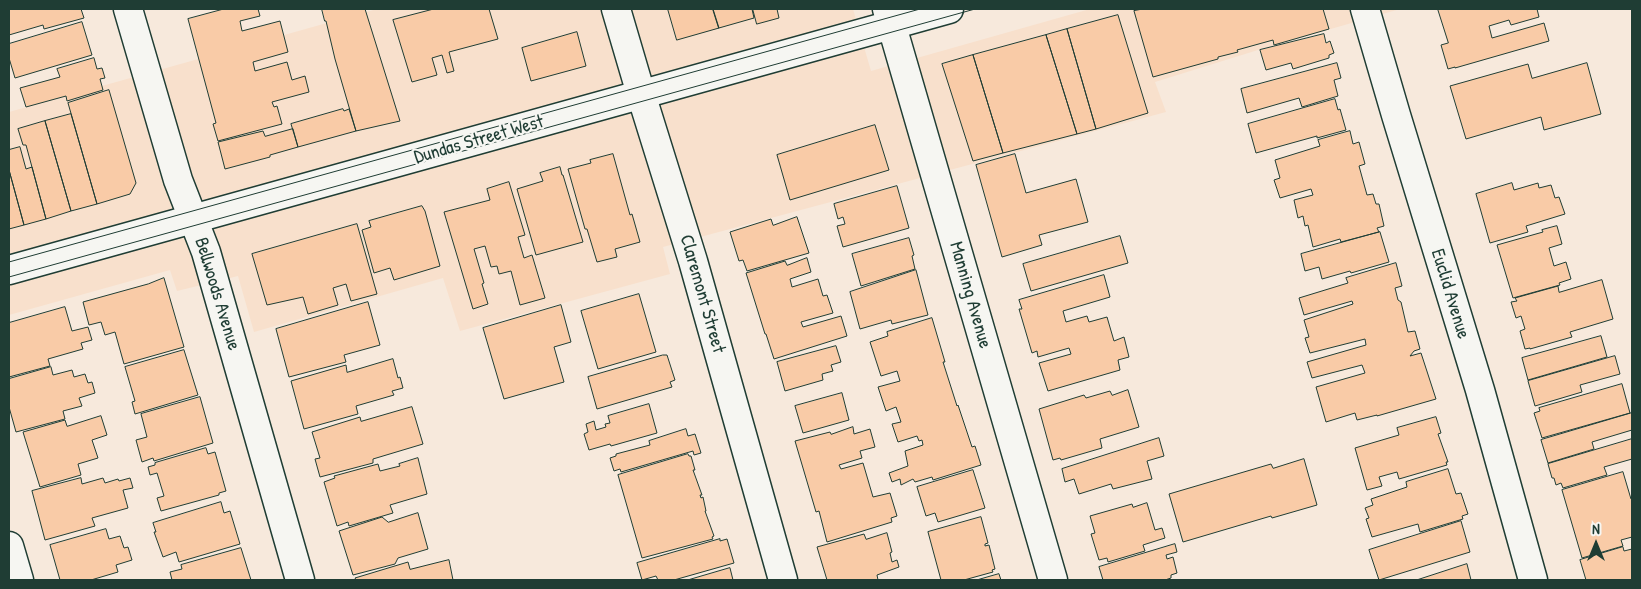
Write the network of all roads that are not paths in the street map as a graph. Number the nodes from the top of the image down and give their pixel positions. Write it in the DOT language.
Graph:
graph roads {
  1 [pos="128,9"];
  2 [pos="616,9"];
  3 [pos="949,9"];
  4 [pos="1365,9"];
  5 [pos="889,17"];
  6 [pos="641,94"];
  7 [pos="193,218"];
  8 [pos="9,270"];
  9 [pos="9,546"];
  10 [pos="19,580"];
  11 [pos="300,580"];
  12 [pos="783,580"];
  13 [pos="1053,580"];
  14 [pos="1533,580"];
  1 -- 7 [label="street, Bellwoods Avenue"];
  2 -- 6 [label="street, Claremont Street"];
  3 -- 5 [label="street, Dundas Street West"];
  4 -- 14 [label="street, Euclid Avenue"];
  5 -- 6 [label="street, Dundas Street West"];
  5 -- 13 [label="street, Manning Avenue"];
  6 -- 7 [label="street, Dundas Street West"];
  6 -- 12 [label="street, Claremont Street"];
  7 -- 8 [label="street, Dundas Street West"];
  7 -- 11 [label="street, Bellwoods Avenue"];
  9 -- 10 [label="street"];
}
